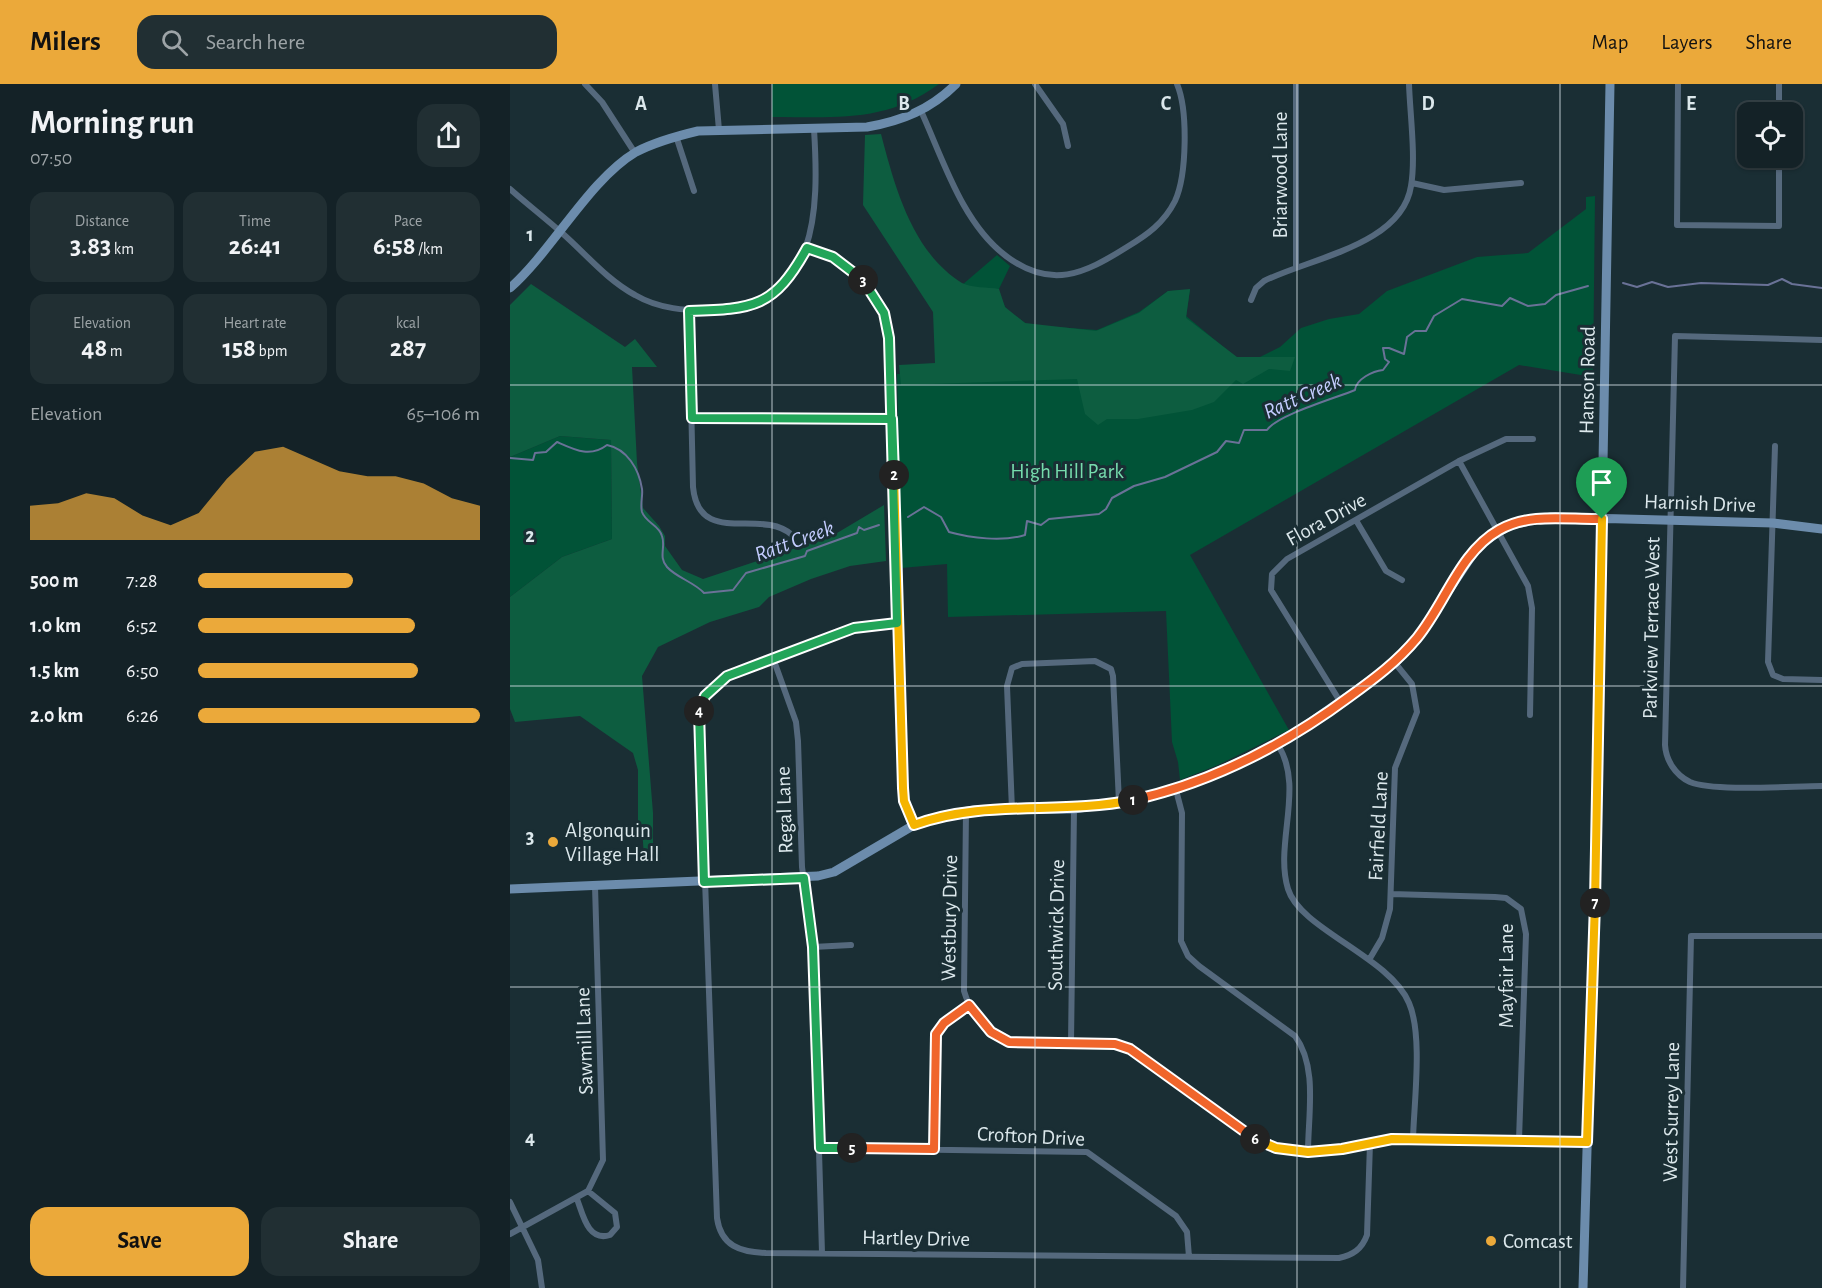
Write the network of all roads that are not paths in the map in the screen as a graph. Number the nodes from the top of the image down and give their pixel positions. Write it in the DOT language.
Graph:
graph roads {
  1 [pos="585,84"];
  2 [pos="715,84"];
  3 [pos="956,84"];
  4 [pos="1035,84"];
  5 [pos="1177,84"];
  6 [pos="1296,84"];
  7 [pos="1409,84"];
  8 [pos="1610,84"];
  9 [pos="1678,84"];
  10 [pos="1779,84"];
  11 [pos="1779,102"];
  12 [pos="921,111"];
  13 [pos="814,129"];
  14 [pos="719,130"];
  15 [pos="676,136"];
  16 [pos="1068,146"];
  17 [pos="635,153"];
  18 [pos="1779,168"];
  19 [pos="1412,183"];
  20 [pos="1521,183"];
  21 [pos="510,189"];
  22 [pos="694,191"];
  23 [pos="562,232"];
  24 [pos="807,248"];
  25 [pos="1296,266"];
  26 [pos="510,288"];
  27 [pos="1251,300"];
  28 [pos="689,311"];
  29 [pos="1822,340"];
  30 [pos="692,418"];
  31 [pos="892,419"];
  32 [pos="1533,439"];
  33 [pos="1775,446"];
  34 [pos="1459,462"];
  35 [pos="1602,519"];
  36 [pos="1670,520"];
  37 [pos="1357,522"];
  38 [pos="1773,523"];
  39 [pos="1822,529"];
  40 [pos="1498,531"];
  41 [pos="792,535"];
  42 [pos="1402,580"];
  43 [pos="897,623"];
  44 [pos="773,658"];
  45 [pos="1395,663"];
  46 [pos="1822,680"];
  47 [pos="1341,703"];
  48 [pos="1530,715"];
  49 [pos="1278,745"];
  50 [pos="1822,786"];
  51 [pos="1176,790"];
  52 [pos="1119,802"];
  53 [pos="1074,809"];
  54 [pos="1012,810"];
  55 [pos="966,811"];
  56 [pos="914,825"];
  57 [pos="804,878"];
  58 [pos="704,882"];
  59 [pos="595,886"];
  60 [pos="510,889"];
  61 [pos="1391,894"];
  62 [pos="1822,936"];
  63 [pos="851,945"];
  64 [pos="813,947"];
  65 [pos="1369,960"];
  66 [pos="969,1005"];
  67 [pos="1071,1043"];
  68 [pos="1413,1139"];
  69 [pos="1520,1140"];
  70 [pos="1587,1142"];
  71 [pos="1370,1143"];
  72 [pos="820,1148"];
  73 [pos="934,1149"];
  74 [pos="1308,1152"];
  75 [pos="588,1191"];
  76 [pos="577,1199"];
  77 [pos="510,1202"];
  78 [pos="523,1227"];
  79 [pos="510,1234"];
  80 [pos="822,1253"];
  81 [pos="1189,1257"];
  82 [pos="542,1288"];
  83 [pos="1583,1288"];
  84 [pos="1683,1288"];
  1 -- 17 [label="street"];
  2 -- 14 [label="street"];
  3 -- 12 [label="street"];
  4 -- 16 [label="street"];
  5 -- 12 [label="street"];
  6 -- 25 [label="street, Briarwood Lane"];
  7 -- 19 [label="street"];
  8 -- 35 [label="street, Hanson Road"];
  9 -- 18 [label="street"];
  10 -- 11 [label="street"];
  12 -- 13 [label="street"];
  13 -- 14 [label="street"];
  13 -- 24 [label="street"];
  14 -- 15 [label="street"];
  15 -- 17 [label="street"];
  15 -- 22 [label="street"];
  17 -- 23 [label="street"];
  19 -- 20 [label="street"];
  19 -- 25 [label="street"];
  21 -- 23 [label="street"];
  23 -- 26 [label="street"];
  23 -- 28 [label="street"];
  24 -- 28 [label="street"];
  24 -- 31 [label="street"];
  25 -- 27 [label="street"];
  28 -- 30 [label="street"];
  29 -- 36 [label="street, Parkview Terrace West"];
  30 -- 31 [label="street"];
  30 -- 41 [label="street"];
  31 -- 43 [label="street"];
  32 -- 34 [label="street, Flora Drive"];
  33 -- 38 [label="street"];
  34 -- 37 [label="street, Flora Drive"];
  34 -- 40 [label="street"];
  35 -- 36 [label="street, Harnish Drive"];
  35 -- 40 [label="street, Harnish Drive"];
  35 -- 70 [label="street, Hanson Road"];
  36 -- 38 [label="street, Harnish Drive"];
  36 -- 50 [label="street, Parkview Terrace West"];
  37 -- 42 [label="street"];
  37 -- 47 [label="street, Flora Drive"];
  38 -- 39 [label="street, Harnish Drive"];
  38 -- 46 [label="street"];
  40 -- 45 [label="street, Harnish Drive"];
  40 -- 48 [label="street"];
  43 -- 44 [label="street, Hartley Drive"];
  43 -- 56 [label="street"];
  44 -- 57 [label="street, Regal Lane"];
  44 -- 58 [label="street, Hartley Drive"];
  45 -- 47 [label="street, Harnish Drive"];
  45 -- 61 [label="street, Fairfield Lane"];
  47 -- 49 [label="street, Harnish Drive"];
  49 -- 51 [label="street, Harnish Drive"];
  49 -- 65 [label="street"];
  51 -- 52 [label="street, Harnish Drive"];
  51 -- 74 [label="street"];
  52 -- 53 [label="street, Harnish Drive"];
  52 -- 54 [label="street"];
  53 -- 54 [label="street, Harnish Drive"];
  53 -- 67 [label="street, Southwick Drive"];
  54 -- 55 [label="street, Harnish Drive"];
  55 -- 56 [label="street, Harnish Drive"];
  55 -- 66 [label="street, Westbury Drive"];
  56 -- 57 [label="street, Harnish Drive"];
  57 -- 58 [label="street, Harnish Drive"];
  57 -- 64 [label="street, Regal Lane"];
  58 -- 59 [label="street, Harnish Drive"];
  58 -- 80 [label="street, Hartley Drive"];
  59 -- 60 [label="street, Harnish Drive"];
  59 -- 75 [label="street, Sawmill Lane"];
  61 -- 65 [label="street, Fairfield Lane"];
  61 -- 69 [label="street, Mayfair Lane"];
  62 -- 84 [label="street, West Surrey Lane"];
  63 -- 64 [label="street"];
  64 -- 72 [label="street, Regal Lane"];
  65 -- 68 [label="street"];
  66 -- 67 [label="street, Westbury Drive"];
  66 -- 73 [label="street"];
  67 -- 74 [label="street, Westbury Drive"];
  68 -- 69 [label="street, Westbury Drive"];
  68 -- 71 [label="street, Westbury Drive"];
  69 -- 70 [label="street, Westbury Drive"];
  70 -- 83 [label="street, Hanson Road"];
  71 -- 74 [label="street, Westbury Drive"];
  71 -- 81 [label="street, Hartley Drive"];
  72 -- 73 [label="street, Crofton Drive"];
  72 -- 80 [label="street, Regal Lane"];
  73 -- 81 [label="street, Crofton Drive"];
  75 -- 76 [label="street, Sawmill Lane"];
  75 -- 76 [label="street"];
  76 -- 78 [label="street, Sawmill Lane"];
  77 -- 78 [label="street"];
  78 -- 79 [label="street, Sawmill Lane"];
  78 -- 82 [label="street"];
  80 -- 81 [label="street, Hartley Drive"];
}
